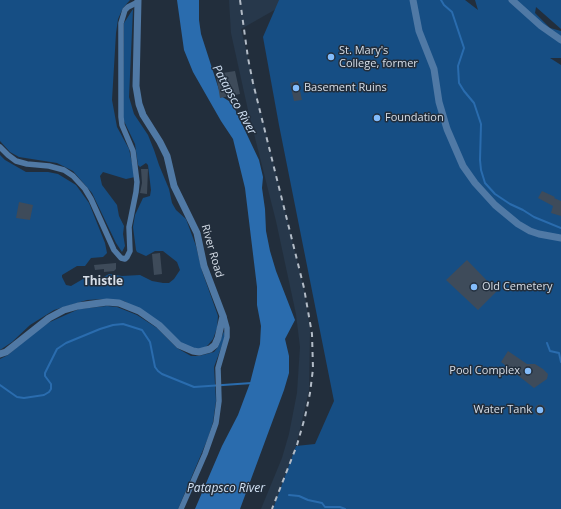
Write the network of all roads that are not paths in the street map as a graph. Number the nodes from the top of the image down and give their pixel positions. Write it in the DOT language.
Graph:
graph roads {
  1 [pos="412,0"];
  2 [pos="512,0"];
  3 [pos="138,1"];
  4 [pos="561,40"];
  5 [pos="0,147"];
  6 [pos="561,238"];
  7 [pos="223,316"];
  8 [pos="0,354"];
  9 [pos="181,509"];
  1 -- 6 [label="street"];
  2 -- 4 [label="street"];
  3 -- 5 [label="street"];
  3 -- 7 [label="street, River Road"];
  7 -- 8 [label="street"];
  7 -- 9 [label="street, River Road"];
}
